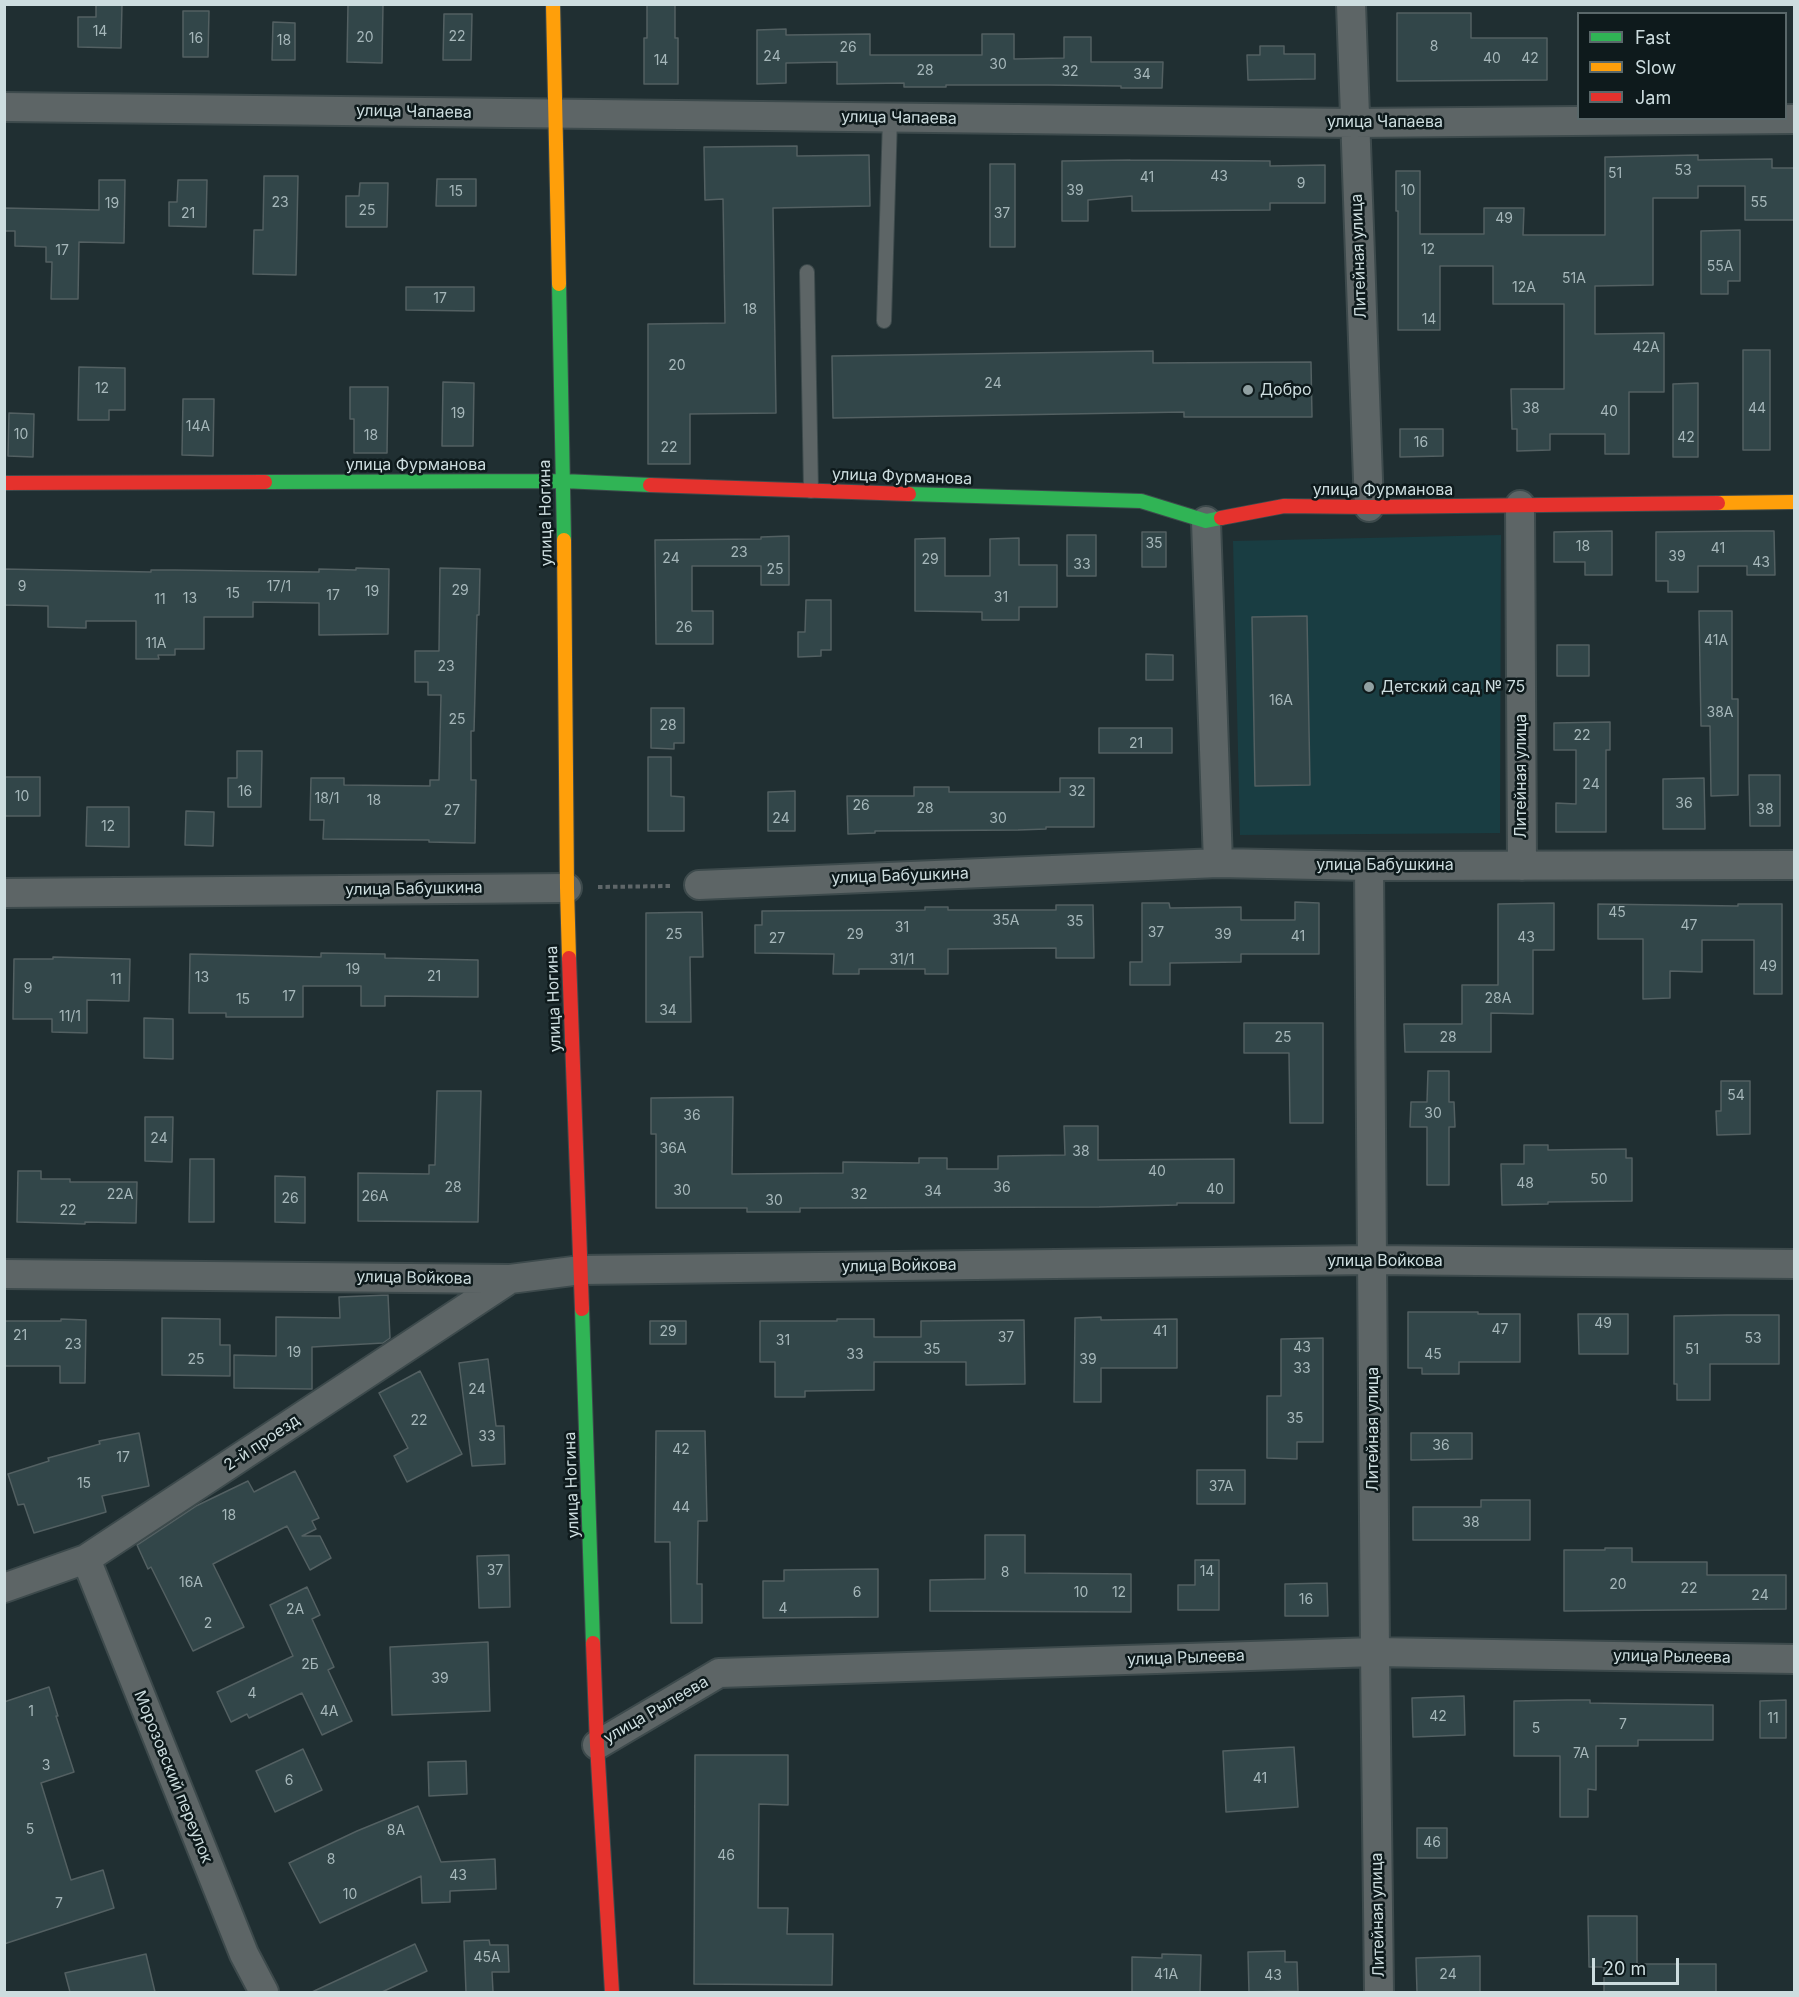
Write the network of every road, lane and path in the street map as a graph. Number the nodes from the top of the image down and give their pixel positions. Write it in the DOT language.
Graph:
graph roads {
  1 [pos="553,4"];
  2 [pos="1351,4"];
  3 [pos="4,106"];
  4 [pos="555,114"];
  5 [pos="890,118"];
  6 [pos="1684,120"];
  7 [pos="1354,123"];
  8 [pos="807,272"];
  9 [pos="884,321"];
  10 [pos="563,481"];
  11 [pos="4,483"];
  12 [pos="810,491"];
  13 [pos="1794,502"];
  14 [pos="1520,506"];
  15 [pos="1369,507"];
  16 [pos="1206,521"];
  17 [pos="1218,863"];
  18 [pos="1794,865"];
  19 [pos="1369,866"];
  20 [pos="1522,866"];
  21 [pos="699,885"];
  22 [pos="567,888"];
  23 [pos="4,893"];
  24 [pos="1371,1260"];
  25 [pos="1794,1264"];
  26 [pos="581,1270"];
  27 [pos="4,1274"];
  28 [pos="510,1279"];
  29 [pos="86,1559"];
  30 [pos="4,1588"];
  31 [pos="1375,1652"];
  32 [pos="1794,1659"];
  33 [pos="597,1744"];
  34 [pos="264,1992"];
  35 [pos="612,1992"];
  36 [pos="1379,1992"];
  1 -- 4 [label="street, улица Ногина"];
  2 -- 7 [label="street, Литейная улица"];
  3 -- 4 [label="street, улица Чапаева"];
  4 -- 5 [label="street, улица Чапаева"];
  4 -- 10 [label="street, улица Ногина"];
  5 -- 7 [label="street, улица Чапаева"];
  5 -- 9 [label="lane"];
  6 -- 7 [label="street, улица Чапаева"];
  7 -- 15 [label="street, Литейная улица"];
  8 -- 12 [label="lane"];
  10 -- 11 [label="street, улица Фурманова"];
  10 -- 12 [label="street, улица Фурманова"];
  10 -- 22 [label="street, улица Ногина"];
  12 -- 16 [label="street, улица Фурманова"];
  13 -- 14 [label="street, улица Фурманова"];
  14 -- 15 [label="street, улица Фурманова"];
  14 -- 20 [label="street, Литейная улица"];
  15 -- 16 [label="street, улица Фурманова"];
  16 -- 17 [label="street"];
  17 -- 19 [label="street, улица Бабушкина"];
  17 -- 21 [label="street, улица Бабушкина"];
  18 -- 20 [label="street, улица Бабушкина"];
  19 -- 20 [label="street, улица Бабушкина"];
  19 -- 24 [label="street, Литейная улица"];
  21 -- 22 [label="path"];
  22 -- 23 [label="street, улица Бабушкина"];
  22 -- 26 [label="street, улица Ногина"];
  24 -- 25 [label="street, улица Войкова"];
  24 -- 26 [label="street, улица Войкова"];
  24 -- 31 [label="street, Литейная улица"];
  26 -- 28 [label="street, улица Войкова"];
  26 -- 33 [label="street, улица Ногина"];
  27 -- 28 [label="street, улица Войкова"];
  28 -- 29 [label="street, 2-й проезд"];
  29 -- 30 [label="street, 2-й проезд"];
  29 -- 34 [label="street, Морозовский переулок"];
  31 -- 32 [label="street, улица Рылеева"];
  31 -- 33 [label="street, улица Рылеева"];
  31 -- 36 [label="street, Литейная улица"];
  33 -- 35 [label="street, улица Ногина"];
}
